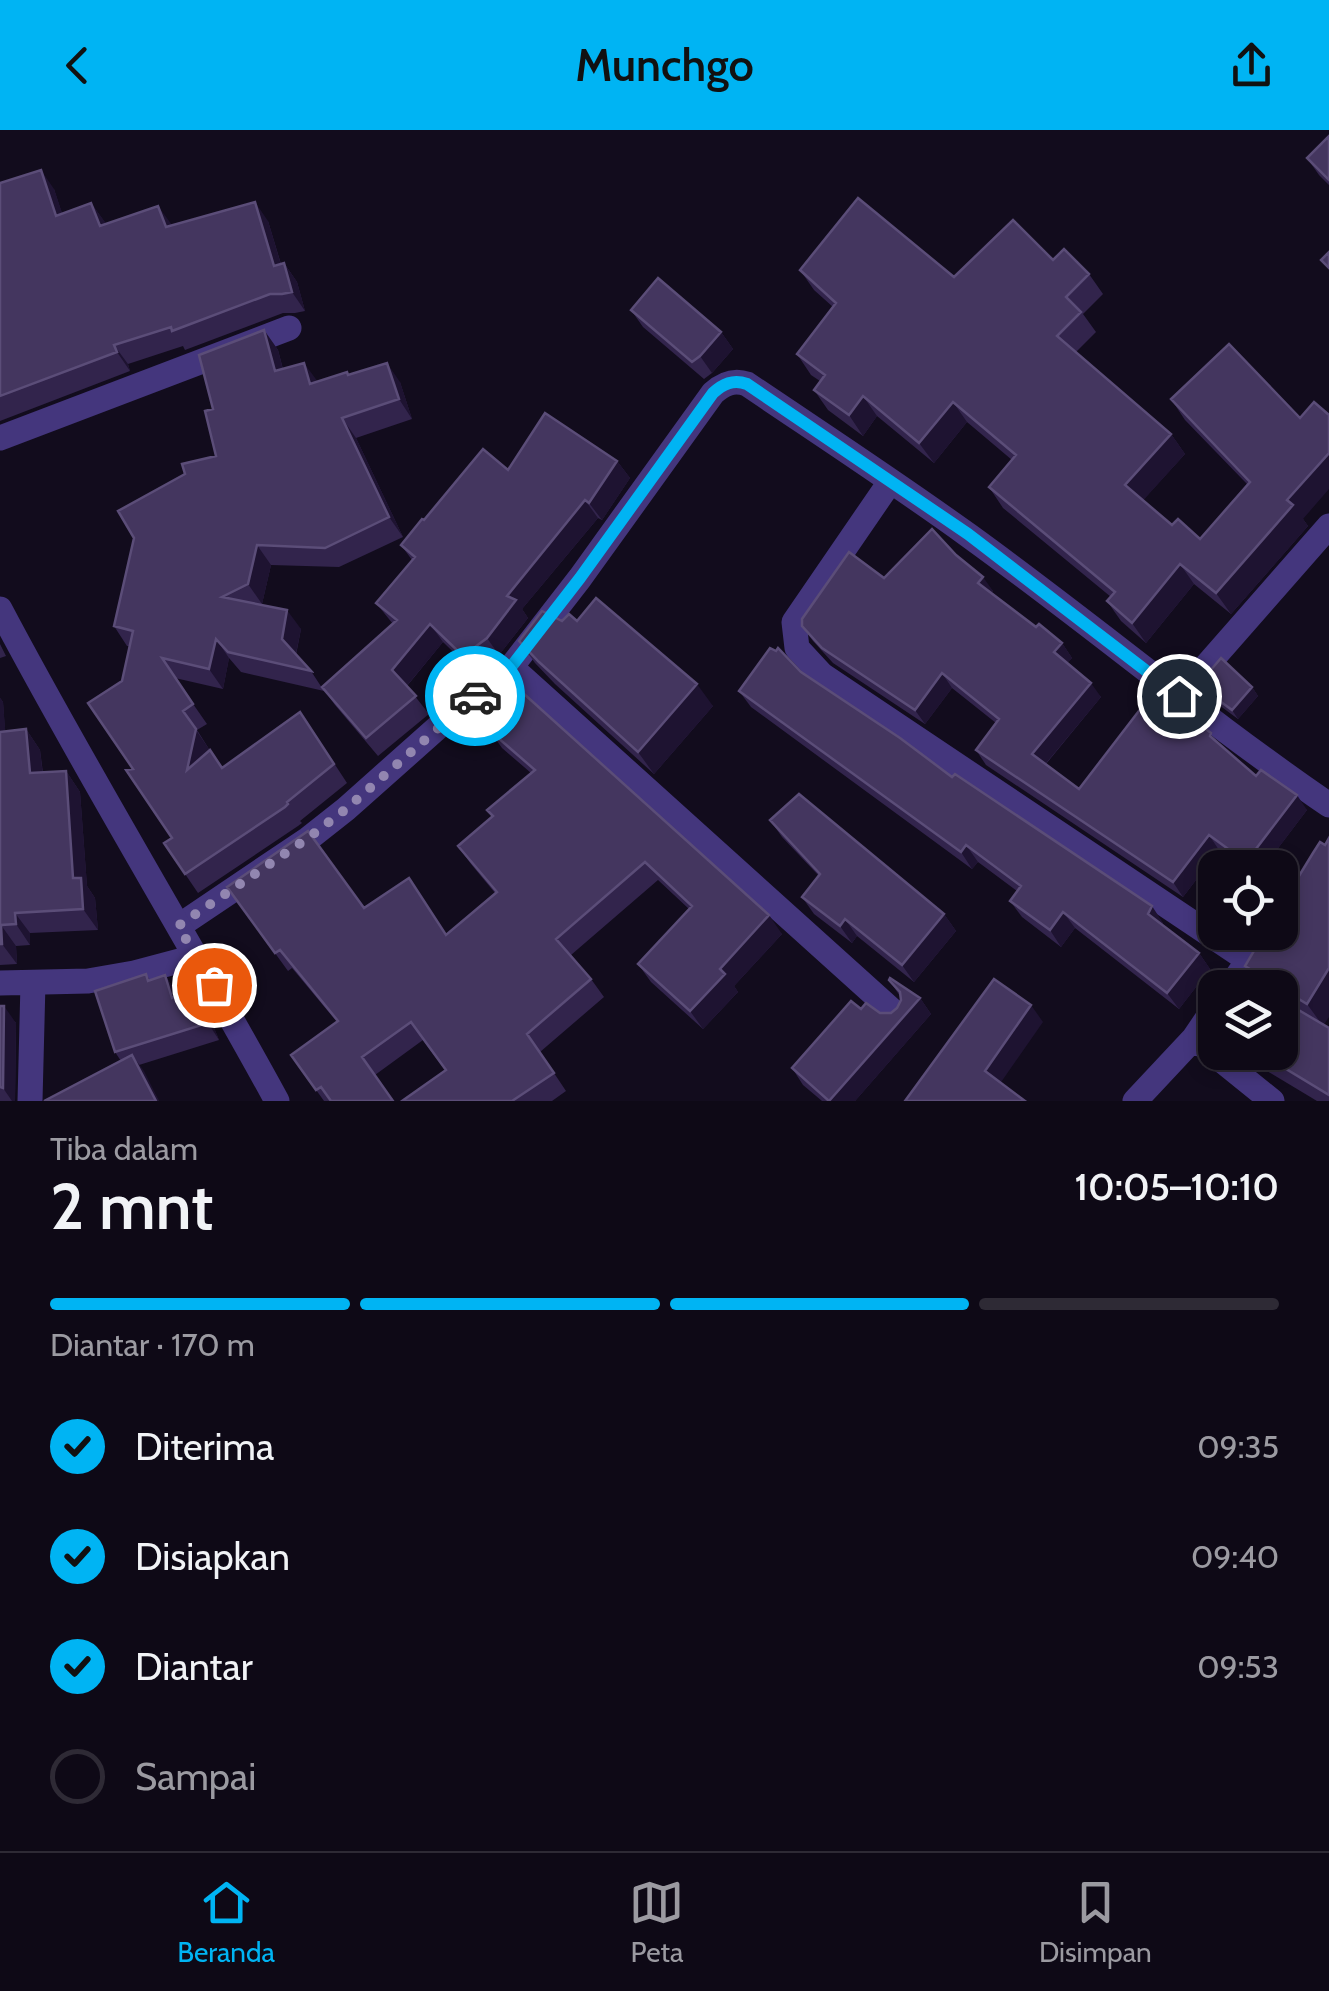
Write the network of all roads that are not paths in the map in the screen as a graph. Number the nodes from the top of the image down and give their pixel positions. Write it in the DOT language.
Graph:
graph roads {
  1 [pos="290,328"];
  2 [pos="0,438"];
  3 [pos="890,482"];
  4 [pos="1329,526"];
  5 [pos="0,609"];
  6 [pos="511,667"];
  7 [pos="1179,696"];
  8 [pos="1329,805"];
  9 [pos="178,926"];
  10 [pos="1255,950"];
  11 [pos="198,956"];
  12 [pos="1248,960"];
  13 [pos="1241,970"];
  14 [pos="0,982"];
  15 [pos="33,983"];
  16 [pos="896,1014"];
  17 [pos="1198,1032"];
  18 [pos="1194,1038"];
  19 [pos="30,1101"];
  20 [pos="277,1101"];
  21 [pos="1135,1101"];
  22 [pos="1272,1101"];
  1 -- 2 [label="street"];
  3 -- 6 [label="street"];
  3 -- 7 [label="street"];
  3 -- 12 [label="street"];
  4 -- 7 [label="street"];
  5 -- 9 [label="street"];
  6 -- 9 [label="street"];
  6 -- 16 [label="street"];
  7 -- 8 [label="street"];
  9 -- 11 [label="street"];
  10 -- 12 [label="street"];
  11 -- 15 [label="street"];
  11 -- 20 [label="street"];
  12 -- 13 [label="street"];
  14 -- 15 [label="street"];
  15 -- 19 [label="street"];
  17 -- 18 [label="street"];
  18 -- 21 [label="street"];
  18 -- 22 [label="street"];
}
